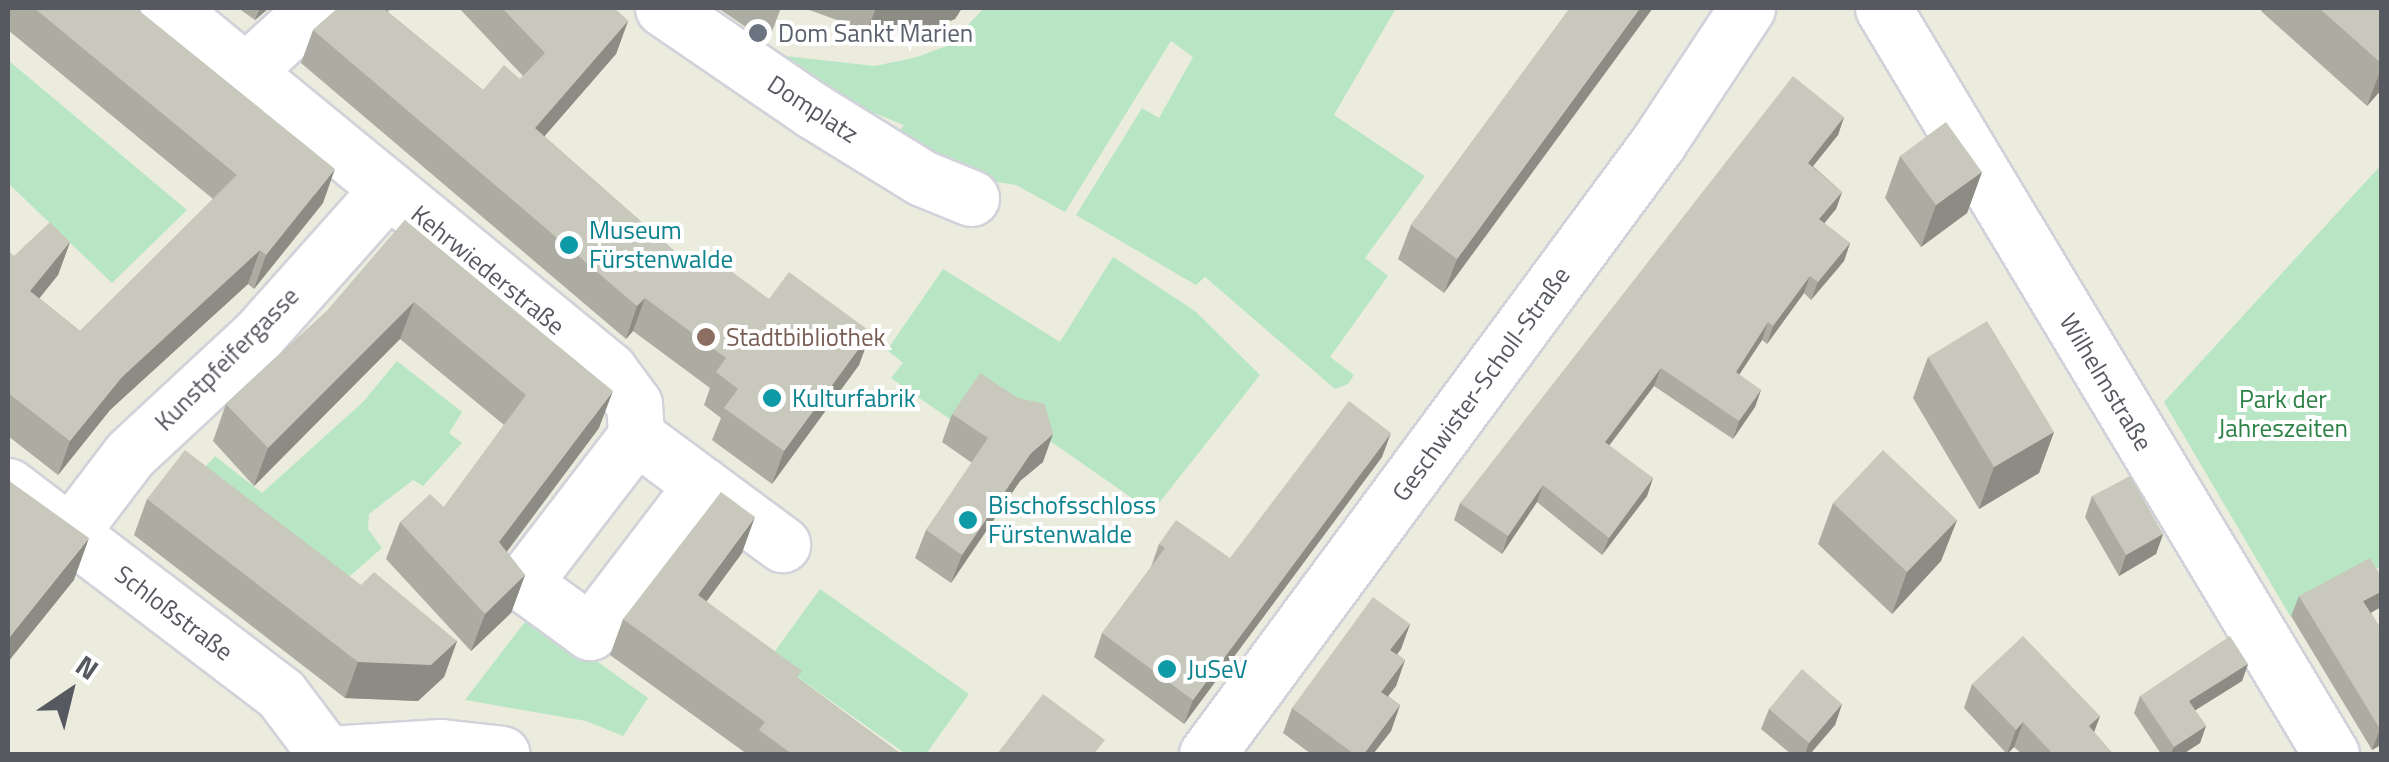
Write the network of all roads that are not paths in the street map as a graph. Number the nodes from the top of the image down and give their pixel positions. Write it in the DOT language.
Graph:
graph roads {
  1 [pos="168,8"];
  2 [pos="314,8"];
  3 [pos="663,8"];
  4 [pos="1748,8"];
  5 [pos="1883,8"];
  6 [pos="246,70"];
  7 [pos="388,188"];
  8 [pos="971,198"];
  9 [pos="636,436"];
  10 [pos="702,485"];
  11 [pos="8,486"];
  12 [pos="70,533"];
  13 [pos="782,544"];
  14 [pos="328,754"];
  15 [pos="502,754"];
  16 [pos="1206,754"];
  17 [pos="2331,754"];
  1 -- 6 [label="street, Kehrwiederstraße"];
  2 -- 6 [label="street"];
  3 -- 8 [label="street, Domplatz"];
  4 -- 16 [label="street, Geschwister-Scholl-Straße"];
  5 -- 17 [label="street, Wilhelmstraße"];
  6 -- 7 [label="street, Kehrwiederstraße"];
  7 -- 9 [label="street, Kehrwiederstraße"];
  7 -- 12 [label="street, Kunstpfeifergasse"];
  9 -- 10 [label="street"];
  9 -- 10 [label="street"];
  10 -- 13 [label="street"];
  11 -- 12 [label="street, Schloßstraße"];
  12 -- 14 [label="street, Schloßstraße"];
  14 -- 15 [label="street, Schloßstraße"];
}
